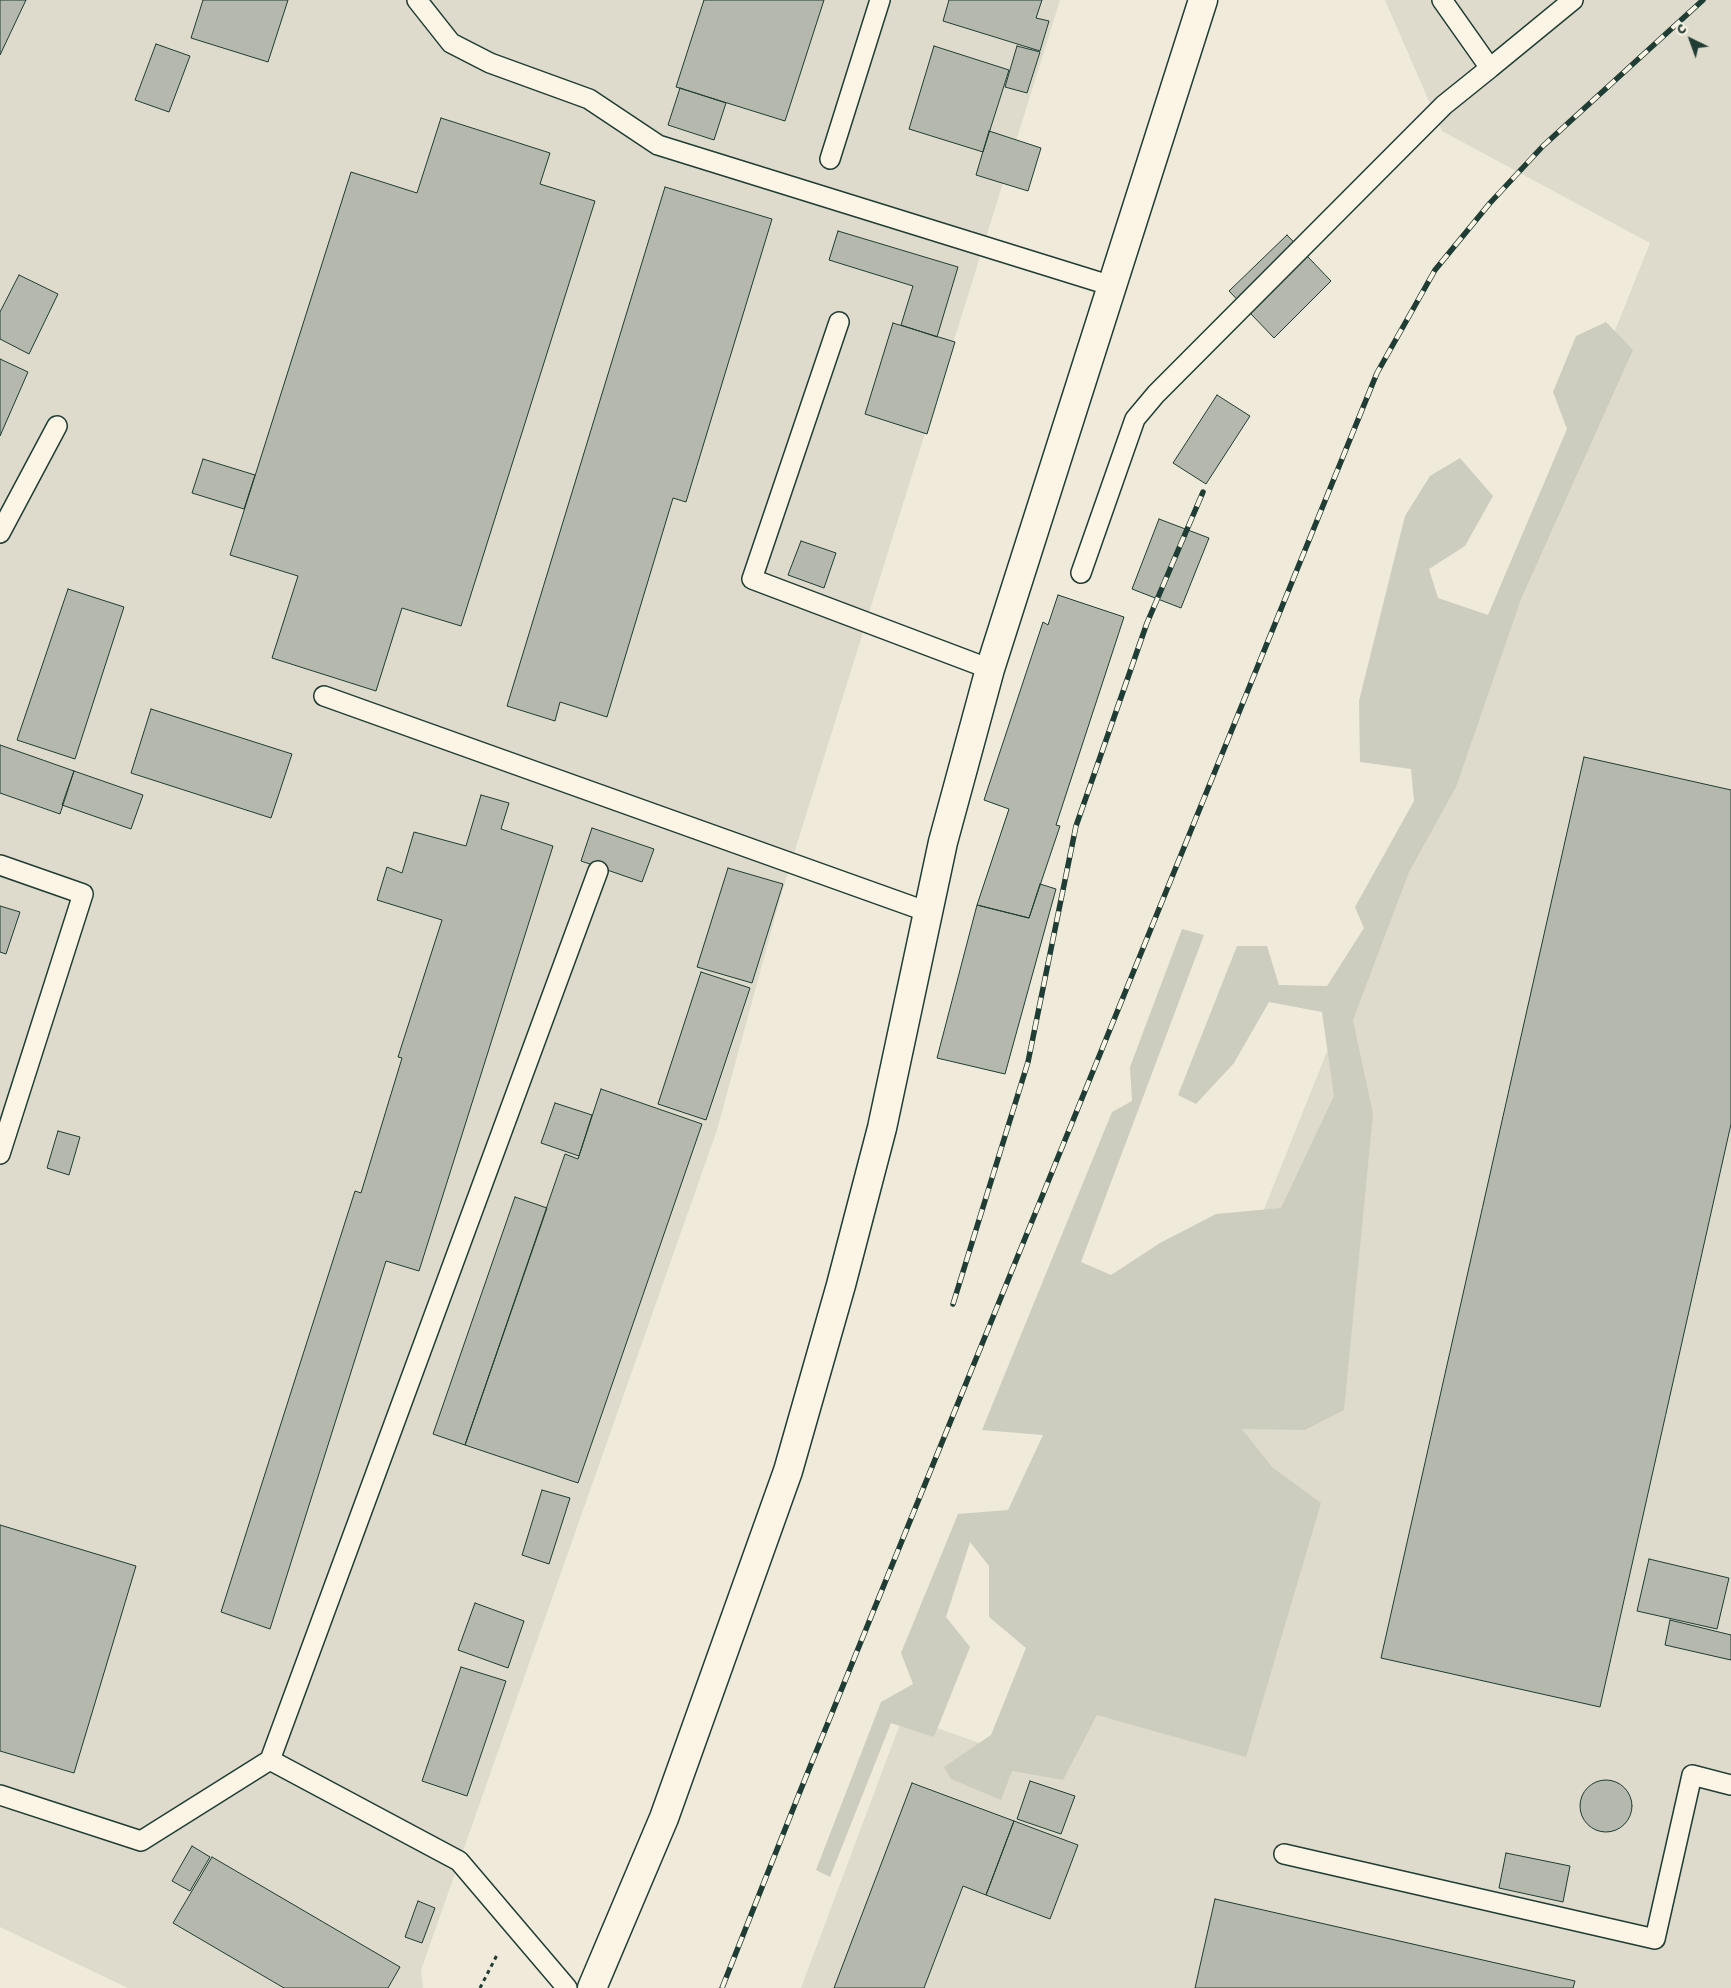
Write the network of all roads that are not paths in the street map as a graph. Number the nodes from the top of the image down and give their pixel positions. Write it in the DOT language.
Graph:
graph roads {
  1 [pos="417,0"];
  2 [pos="880,0"];
  3 [pos="1203,0"];
  4 [pos="1442,0"];
  5 [pos="1573,0"];
  6 [pos="1490,68"];
  7 [pos="830,159"];
  8 [pos="1112,286"];
  9 [pos="839,322"];
  10 [pos="57,426"];
  11 [pos="0,534"];
  12 [pos="1081,573"];
  13 [pos="990,669"];
  14 [pos="324,696"];
  15 [pos="0,865"];
  16 [pos="598,871"];
  17 [pos="928,912"];
  18 [pos="0,1154"];
  19 [pos="270,1760"];
  20 [pos="1731,1785"];
  21 [pos="0,1795"];
  22 [pos="1284,1854"];
  23 [pos="568,1988"];
  24 [pos="592,1988"];
  1 -- 8 [label="lane"];
  2 -- 7 [label="lane"];
  3 -- 8 [label="street"];
  4 -- 6 [label="lane"];
  5 -- 6 [label="lane"];
  6 -- 12 [label="lane"];
  8 -- 13 [label="street"];
  9 -- 13 [label="lane"];
  10 -- 11 [label="lane"];
  13 -- 17 [label="street"];
  14 -- 17 [label="lane"];
  15 -- 18 [label="lane"];
  16 -- 19 [label="lane"];
  17 -- 24 [label="street"];
  19 -- 21 [label="lane"];
  19 -- 23 [label="lane"];
  20 -- 22 [label="lane"];
}
